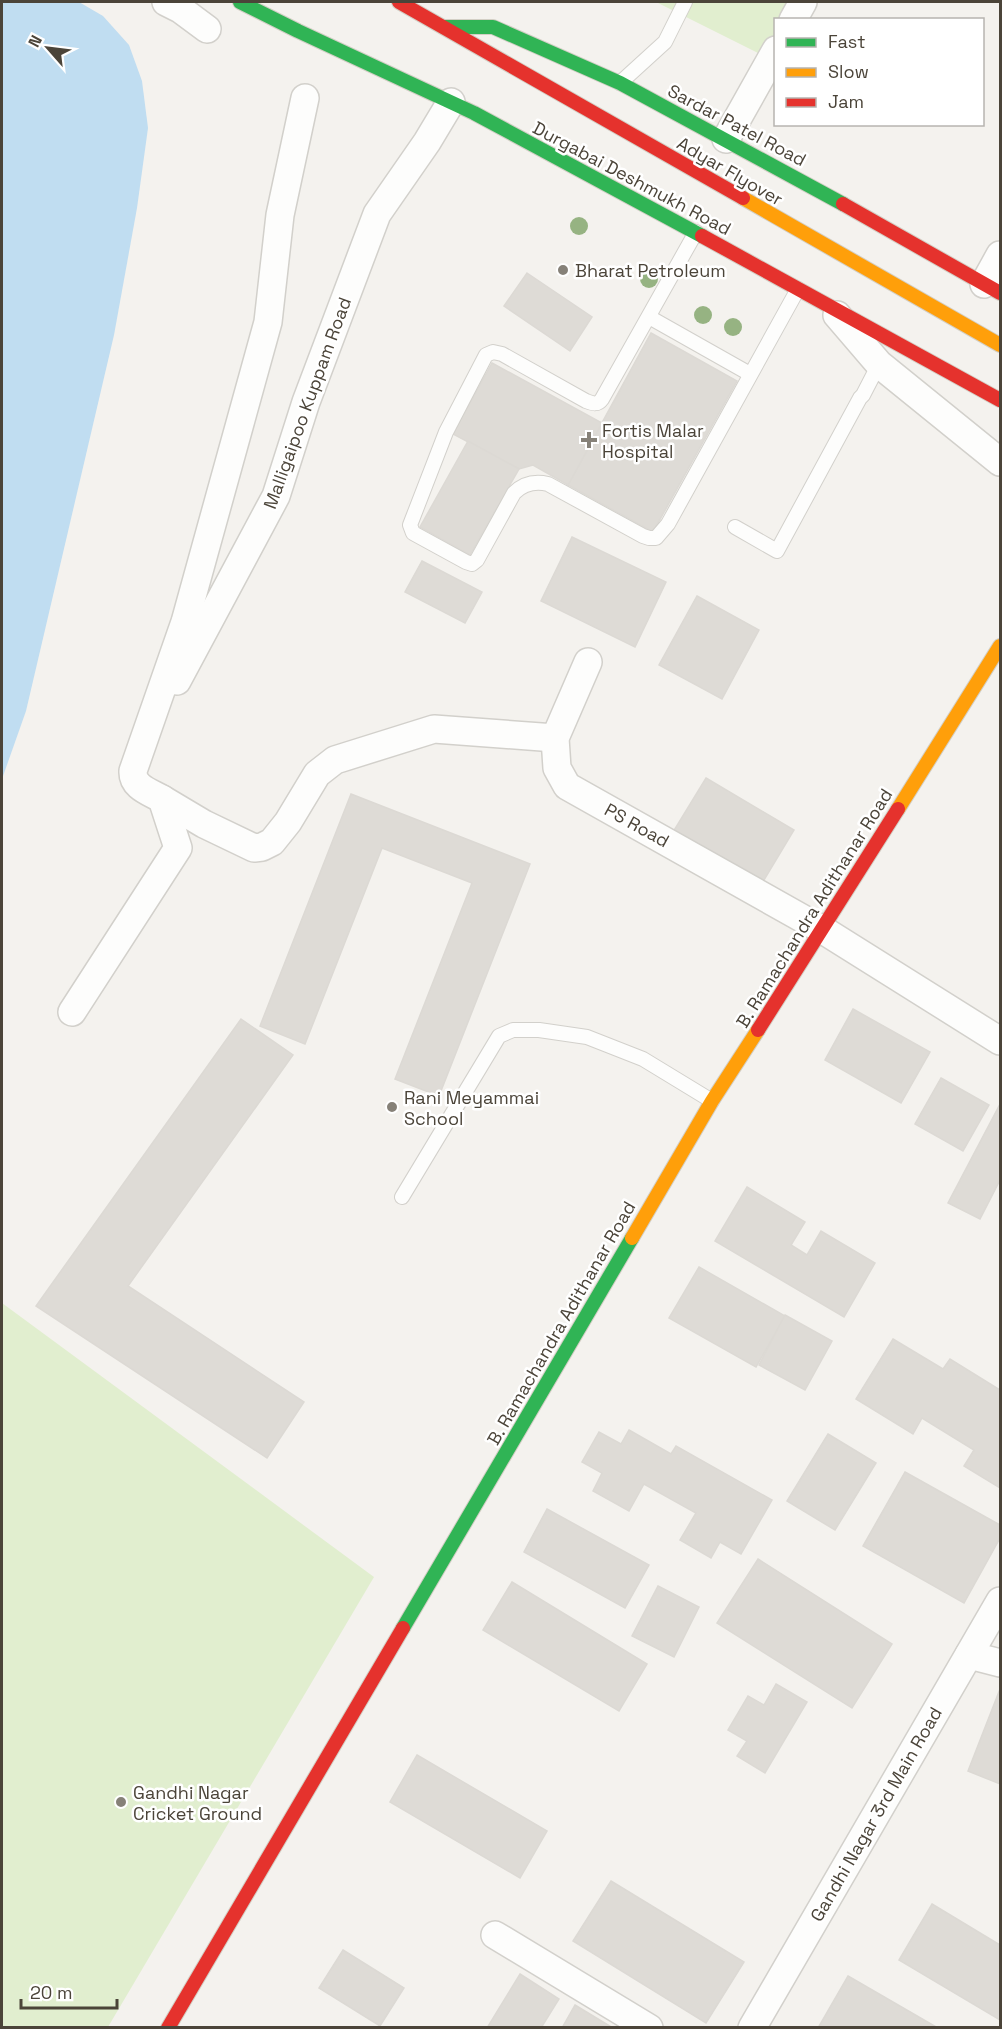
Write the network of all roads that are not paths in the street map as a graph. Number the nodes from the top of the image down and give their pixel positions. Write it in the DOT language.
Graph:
graph roads {
  1 [pos="166,2"];
  2 [pos="240,2"];
  3 [pos="399,2"];
  4 [pos="685,2"];
  5 [pos="803,2"];
  6 [pos="794,18"];
  7 [pos="443,27"];
  8 [pos="207,29"];
  9 [pos="774,54"];
  10 [pos="620,83"];
  11 [pos="305,98"];
  12 [pos="451,102"];
  13 [pos="726,139"];
  14 [pos="696,232"];
  15 [pos="1000,255"];
  16 [pos="992,288"];
  17 [pos="798,289"];
  18 [pos="832,309"];
  19 [pos="649,317"];
  20 [pos="1000,345"];
  21 [pos="879,364"];
  22 [pos="750,374"];
  23 [pos="1000,400"];
  24 [pos="1000,462"];
  25 [pos="735,527"];
  26 [pos="1000,646"];
  27 [pos="588,662"];
  28 [pos="555,738"];
  29 [pos="133,771"];
  30 [pos="162,799"];
  31 [pos="823,930"];
  32 [pos="72,1012"];
  33 [pos="1000,1041"];
  34 [pos="712,1101"];
  35 [pos="402,1197"];
  36 [pos="1000,1600"];
  37 [pos="969,1655"];
  38 [pos="1000,1664"];
  39 [pos="495,1935"];
  40 [pos="168,2028"];
  41 [pos="649,2028"];
  42 [pos="752,2028"];
  1 -- 8 [label="street"];
  2 -- 12 [label="main road, Durgabai Deshmukh Road"];
  3 -- 7 [label="main road, Adyar Flyover"];
  4 -- 10 [label="lane"];
  5 -- 6 [label="street"];
  7 -- 10 [label="main road, Sardar Patel Road"];
  7 -- 20 [label="main road, Adyar Flyover"];
  9 -- 13 [label="street"];
  10 -- 13 [label="main road, Sardar Patel Road"];
  11 -- 29 [label="street"];
  12 -- 14 [label="main road, Durgabai Deshmukh Road"];
  12 -- 29 [label="street, Malligaipoo Kuppam Road"];
  13 -- 16 [label="main road, Sardar Patel Road"];
  14 -- 17 [label="main road, Durgabai Deshmukh Road"];
  14 -- 19 [label="lane"];
  15 -- 16 [label="street"];
  17 -- 18 [label="main road, Durgabai Deshmukh Road"];
  17 -- 22 [label="lane"];
  18 -- 21 [label="street"];
  18 -- 23 [label="main road, Durgabai Deshmukh Road"];
  19 -- 22 [label="lane"];
  19 -- 22 [label="lane"];
  21 -- 24 [label="street"];
  21 -- 25 [label="lane"];
  26 -- 31 [label="main road, B. Ramachandra Adithanar Road"];
  27 -- 28 [label="street, PS Road"];
  28 -- 30 [label="street"];
  28 -- 31 [label="street, PS Road"];
  29 -- 30 [label="street"];
  30 -- 32 [label="street"];
  31 -- 33 [label="street, PS Road"];
  31 -- 34 [label="main road, B. Ramachandra Adithanar Road"];
  34 -- 35 [label="lane"];
  34 -- 40 [label="main road, B. Ramachandra Adithanar Road"];
  36 -- 37 [label="street, Gandhi Nagar 3rd Main Road"];
  37 -- 38 [label="street"];
  37 -- 42 [label="street, Gandhi Nagar 3rd Main Road"];
  39 -- 41 [label="street"];
}
